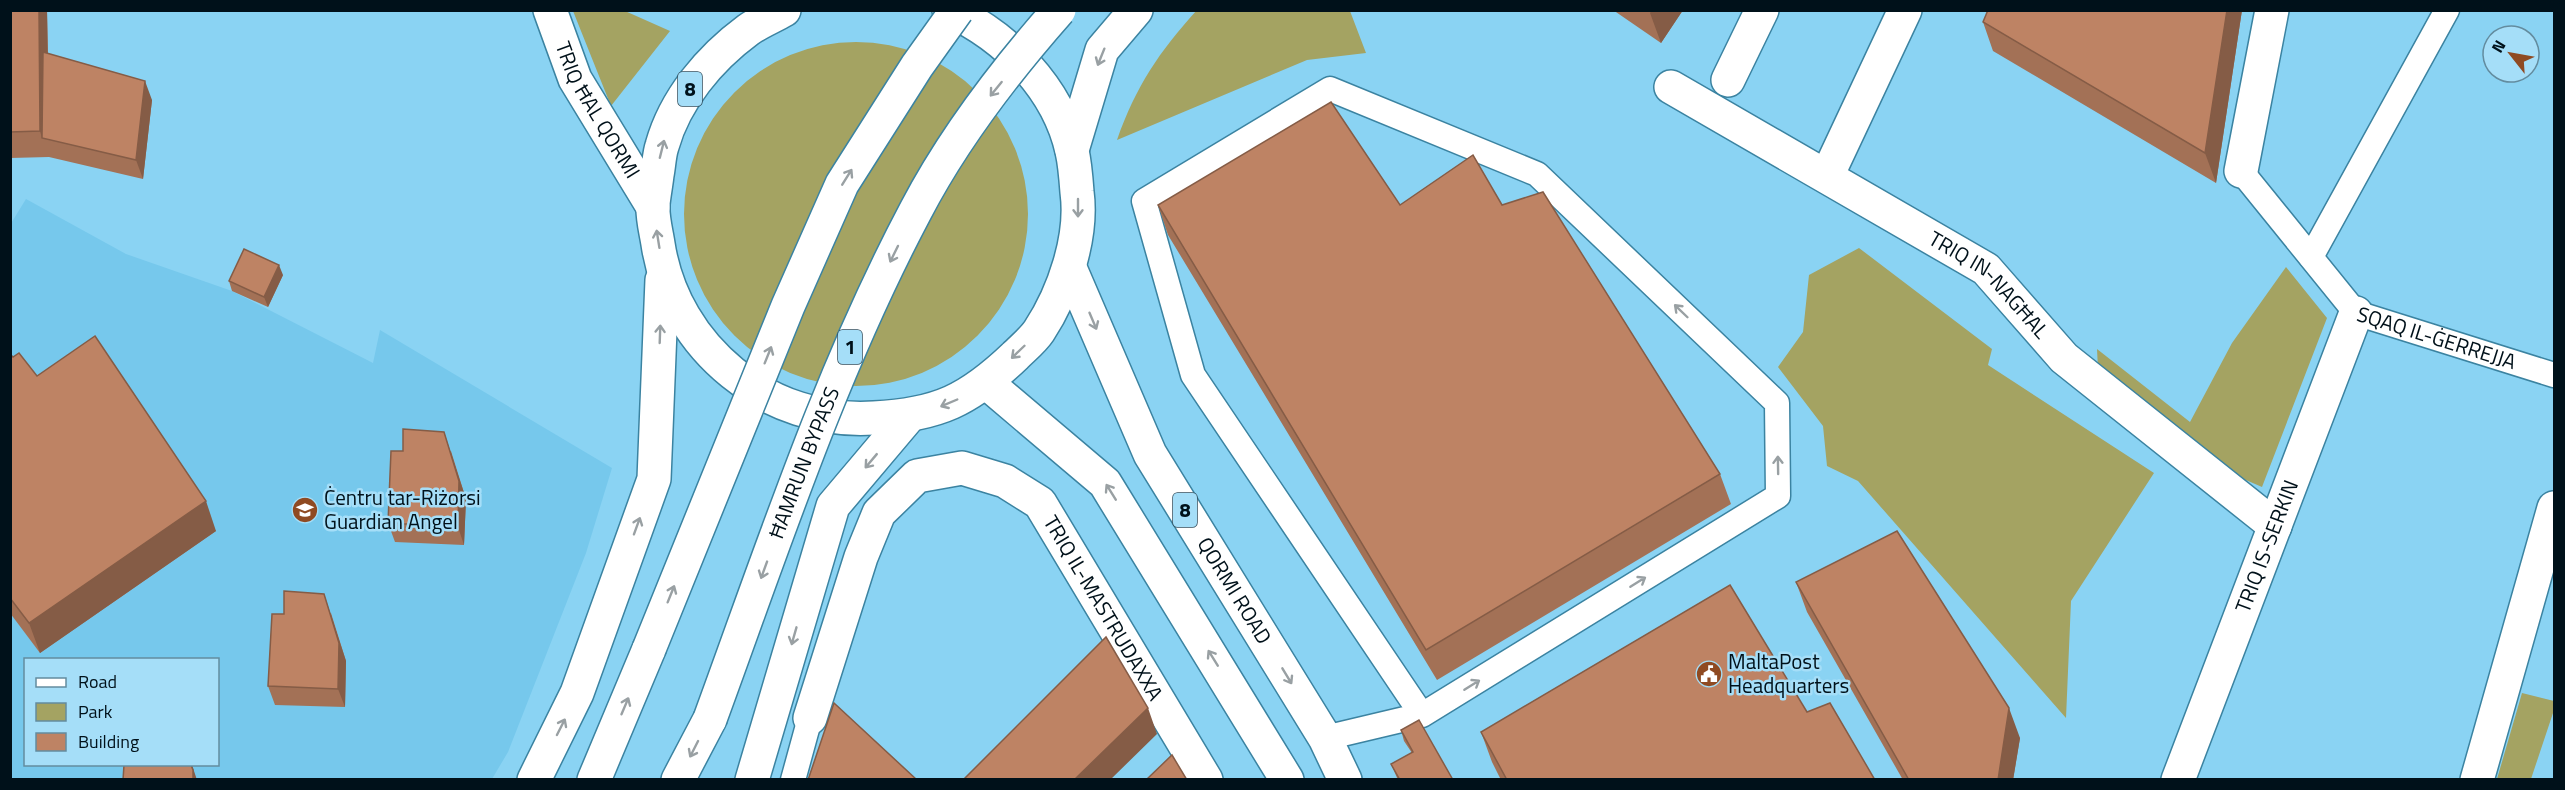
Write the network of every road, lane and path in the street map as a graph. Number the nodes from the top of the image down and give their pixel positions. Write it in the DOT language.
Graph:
graph roads {
  1 [pos="550,10"];
  2 [pos="784,10"];
  3 [pos="949,10"];
  4 [pos="957,10"];
  5 [pos="1059,10"];
  6 [pos="1136,10"];
  7 [pos="1762,10"];
  8 [pos="1905,10"];
  9 [pos="2272,10"];
  10 [pos="2446,10"];
  11 [pos="1728,80"];
  12 [pos="1671,87"];
  13 [pos="1072,150"];
  14 [pos="2241,171"];
  15 [pos="1827,176"];
  16 [pos="653,207"];
  17 [pos="2310,257"];
  18 [pos="1070,268"];
  19 [pos="663,271"];
  20 [pos="2356,313"];
  21 [pos="2554,375"];
  22 [pos="987,382"];
  23 [pos="909,416"];
  24 [pos="2554,508"];
  25 [pos="2275,526"];
  26 [pos="1422,715"];
  27 [pos="810,718"];
  28 [pos="1325,738"];
  29 [pos="534,780"];
  30 [pos="594,780"];
  31 [pos="678,780"];
  32 [pos="752,780"];
  33 [pos="793,780"];
  34 [pos="1206,780"];
  35 [pos="1287,780"];
  36 [pos="1345,780"];
  37 [pos="2178,780"];
  38 [pos="2477,780"];
  1 -- 16 [label="main road, TRIQ ĦAL QORMI"];
  16 -- 2 [label="main road, 8, one-way"];
  3 -- 13 [label="main road, 8"];
  30 -- 4 [label="main road, one-way, bridge"];
  5 -- 31 [label="main road, ĦAMRUN BYPASS / 1, one-way, bridge"];
  6 -- 13 [label="main road, one-way"];
  7 -- 11 [label="main road"];
  8 -- 15 [label="main road"];
  9 -- 14 [label="main road"];
  10 -- 17 [label="lane"];
  12 -- 15 [label="main road, TRIQ IN-NAGĦAL"];
  13 -- 18 [label="main road, 8, one-way"];
  14 -- 17 [label="lane, SQAQ IL-ĠERREJJA"];
  15 -- 25 [label="main road, TRIQ IN-NAGĦAL"];
  19 -- 16 [label="main road, 8, one-way"];
  17 -- 20 [label="lane, SQAQ IL-ĠERREJJA"];
  18 -- 22 [label="main road, 8, one-way"];
  18 -- 28 [label="main road, QORMI ROAD / 8, one-way"];
  19 -- 23 [label="main road, 8"];
  29 -- 19 [label="main road, one-way"];
  20 -- 21 [label="lane, SQAQ IL-ĠERREJJA"];
  20 -- 25 [label="main road, TRIQ IS-SERKIN"];
  22 -- 23 [label="main road, 8, one-way"];
  35 -- 22 [label="main road, one-way"];
  23 -- 32 [label="main road, ĦAMRUN BYPASS, one-way"];
  24 -- 38 [label="main road"];
  25 -- 37 [label="main road, TRIQ IS-SERKIN"];
  26 -- 26 [label="lane, one-way"];
  26 -- 28 [label="lane"];
  27 -- 33 [label="lane"];
  27 -- 34 [label="main road, TRIQ IL-MASTRUDAXXA"];
  28 -- 36 [label="main road, QORMI ROAD / 8"];
}
